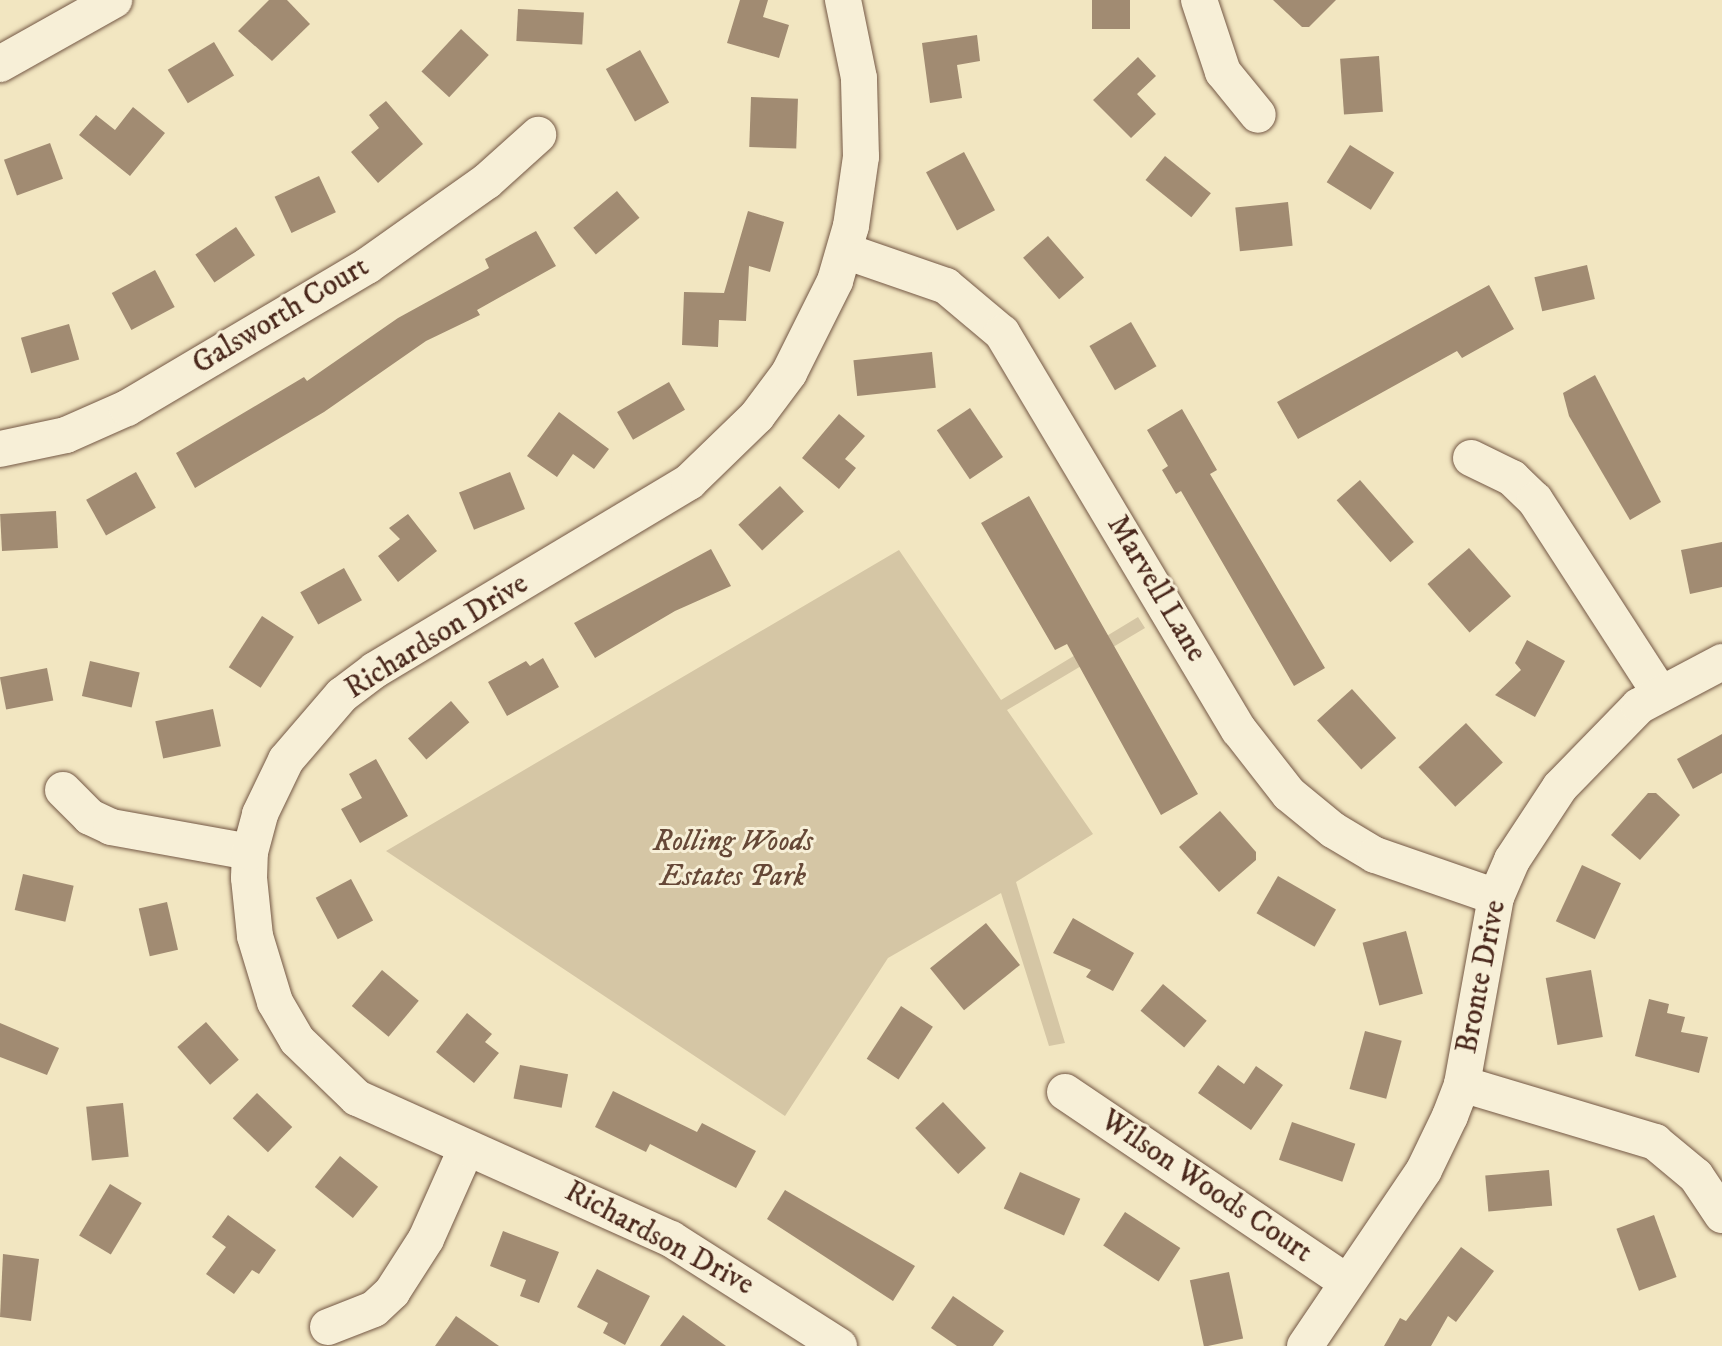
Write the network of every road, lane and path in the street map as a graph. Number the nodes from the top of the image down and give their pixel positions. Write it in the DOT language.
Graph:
graph roads {
  1 [pos="114,0"];
  2 [pos="843,0"];
  3 [pos="1199,0"];
  4 [pos="0,64"];
  5 [pos="1258,115"];
  6 [pos="538,135"];
  7 [pos="845,251"];
  8 [pos="0,449"];
  9 [pos="1471,458"];
  10 [pos="1722,662"];
  11 [pos="1659,692"];
  12 [pos="63,790"];
  13 [pos="250,852"];
  14 [pos="1496,897"];
  15 [pos="1462,1084"];
  16 [pos="1065,1092"];
  17 [pos="466,1149"];
  18 [pos="1722,1215"];
  19 [pos="1347,1282"];
  20 [pos="328,1327"];
  21 [pos="839,1346"];
  22 [pos="1305,1346"];
  1 -- 4 [label="street"];
  2 -- 7 [label="street, Richardson Drive"];
  3 -- 5 [label="street"];
  6 -- 8 [label="street, Galsworth Court"];
  7 -- 13 [label="street, Richardson Drive"];
  7 -- 14 [label="street, Marvell Lane"];
  9 -- 11 [label="street"];
  10 -- 11 [label="street, Bronte Drive"];
  11 -- 14 [label="street, Bronte Drive"];
  12 -- 13 [label="street"];
  13 -- 17 [label="street, Richardson Drive"];
  14 -- 15 [label="street, Bronte Drive"];
  15 -- 18 [label="street"];
  15 -- 19 [label="street, Bronte Drive"];
  16 -- 19 [label="street, Wilson Woods Court"];
  17 -- 20 [label="street"];
  17 -- 21 [label="street, Richardson Drive"];
  19 -- 22 [label="street, Bronte Drive"];
}
